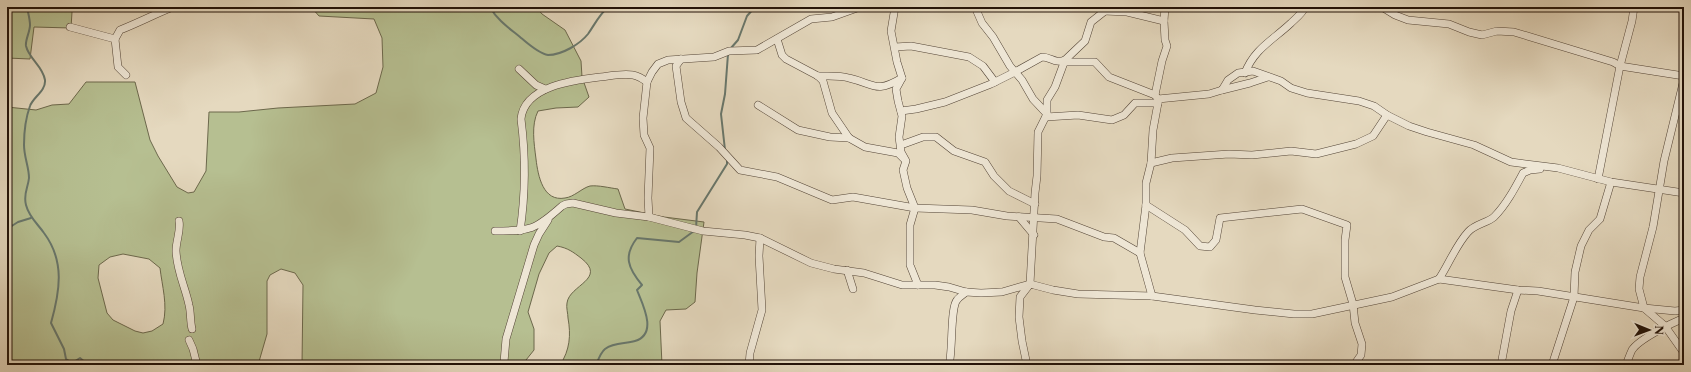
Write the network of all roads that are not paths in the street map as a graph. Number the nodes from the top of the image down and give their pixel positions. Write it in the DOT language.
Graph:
graph roads {
  1 [pos="173,7"];
  2 [pos="860,7"];
  3 [pos="895,7"];
  4 [pos="975,7"];
  5 [pos="1097,7"];
  6 [pos="1165,7"];
  7 [pos="1305,7"];
  8 [pos="1382,7"];
  9 [pos="1634,7"];
  10 [pos="1105,11"];
  11 [pos="1164,21"];
  12 [pos="70,27"];
  13 [pos="115,39"];
  14 [pos="778,39"];
  15 [pos="895,47"];
  16 [pos="681,59"];
  17 [pos="1065,61"];
  18 [pos="1620,66"];
  19 [pos="519,70"];
  20 [pos="1015,72"];
  21 [pos="1245,72"];
  22 [pos="126,75"];
  23 [pos="818,76"];
  24 [pos="1268,76"];
  25 [pos="1684,76"];
  26 [pos="902,78"];
  27 [pos="1684,79"];
  28 [pos="647,82"];
  29 [pos="995,82"];
  30 [pos="545,90"];
  31 [pos="1222,90"];
  32 [pos="1157,99"];
  33 [pos="758,105"];
  34 [pos="901,111"];
  35 [pos="1047,115"];
  36 [pos="1387,115"];
  37 [pos="849,138"];
  38 [pos="901,145"];
  39 [pos="906,161"];
  40 [pos="1151,163"];
  41 [pos="1548,167"];
  42 [pos="1598,179"];
  43 [pos="1611,182"];
  44 [pos="1659,188"];
  45 [pos="1684,193"];
  46 [pos="1035,204"];
  47 [pos="1146,205"];
  48 [pos="915,208"];
  49 [pos="551,216"];
  50 [pos="649,217"];
  51 [pos="1019,217"];
  52 [pos="1034,217"];
  53 [pos="179,221"];
  54 [pos="495,231"];
  55 [pos="520,231"];
  56 [pos="1034,235"];
  57 [pos="760,238"];
  58 [pos="1140,253"];
  59 [pos="847,270"];
  60 [pos="1439,280"];
  61 [pos="1030,284"];
  62 [pos="918,285"];
  63 [pos="853,289"];
  64 [pos="1518,290"];
  65 [pos="966,292"];
  66 [pos="1152,296"];
  67 [pos="1574,297"];
  68 [pos="1353,304"];
  69 [pos="1644,308"];
  70 [pos="1684,310"];
  71 [pos="1684,318"];
  72 [pos="1665,326"];
  73 [pos="192,330"];
  74 [pos="189,340"];
  75 [pos="1684,353"];
  76 [pos="197,365"];
  77 [pos="505,365"];
  78 [pos="749,365"];
  79 [pos="949,365"];
  80 [pos="1027,365"];
  81 [pos="1354,365"];
  82 [pos="1501,365"];
  83 [pos="1552,365"];
  84 [pos="1626,365"];
  1 -- 13 [label="street"];
  2 -- 14 [label="street"];
  3 -- 15 [label="street"];
  4 -- 20 [label="street"];
  5 -- 10 [label="street"];
  6 -- 11 [label="street"];
  7 -- 21 [label="street"];
  8 -- 18 [label="street"];
  9 -- 18 [label="street"];
  10 -- 11 [label="street"];
  10 -- 17 [label="street"];
  11 -- 32 [label="street"];
  12 -- 13 [label="street"];
  13 -- 22 [label="street"];
  14 -- 16 [label="street"];
  14 -- 23 [label="street"];
  15 -- 26 [label="street"];
  15 -- 29 [label="street"];
  16 -- 28 [label="street"];
  16 -- 48 [label="street"];
  17 -- 20 [label="street"];
  17 -- 32 [label="street"];
  17 -- 35 [label="street"];
  18 -- 25 [label="street"];
  18 -- 42 [label="street"];
  19 -- 30 [label="street"];
  20 -- 29 [label="street"];
  20 -- 35 [label="street"];
  21 -- 24 [label="street"];
  21 -- 31 [label="street"];
  23 -- 26 [label="street"];
  23 -- 37 [label="street"];
  24 -- 31 [label="street"];
  24 -- 36 [label="street"];
  26 -- 34 [label="street"];
  27 -- 44 [label="street"];
  28 -- 30 [label="street"];
  28 -- 50 [label="street"];
  29 -- 34 [label="street"];
  30 -- 55 [label="street"];
  31 -- 32 [label="street"];
  32 -- 35 [label="street"];
  32 -- 40 [label="street"];
  33 -- 37 [label="street"];
  34 -- 38 [label="street"];
  35 -- 46 [label="street"];
  36 -- 40 [label="street"];
  36 -- 41 [label="street"];
  37 -- 39 [label="street"];
  38 -- 39 [label="street"];
  38 -- 46 [label="street"];
  39 -- 48 [label="street"];
  40 -- 47 [label="street"];
  41 -- 42 [label="street"];
  41 -- 60 [label="street"];
  42 -- 43 [label="street"];
  43 -- 44 [label="street"];
  43 -- 67 [label="street"];
  44 -- 45 [label="street"];
  44 -- 69 [label="street"];
  46 -- 52 [label="street"];
  47 -- 58 [label="street"];
  47 -- 68 [label="street"];
  48 -- 51 [label="street"];
  48 -- 62 [label="street"];
  49 -- 50 [label="street"];
  49 -- 55 [label="street"];
  49 -- 77 [label="street"];
  50 -- 57 [label="street"];
  51 -- 52 [label="street"];
  51 -- 56 [label="street"];
  52 -- 56 [label="street"];
  52 -- 58 [label="street"];
  53 -- 73 [label="street"];
  54 -- 55 [label="street"];
  56 -- 61 [label="street"];
  57 -- 59 [label="street"];
  57 -- 78 [label="street"];
  58 -- 66 [label="street"];
  59 -- 62 [label="street"];
  59 -- 63 [label="street"];
  60 -- 64 [label="street"];
  60 -- 68 [label="street"];
  61 -- 65 [label="street"];
  61 -- 66 [label="street"];
  61 -- 80 [label="street"];
  62 -- 65 [label="street"];
  64 -- 67 [label="street"];
  64 -- 82 [label="street"];
  65 -- 79 [label="street"];
  66 -- 68 [label="street"];
  67 -- 69 [label="street"];
  67 -- 83 [label="street"];
  68 -- 81 [label="street"];
  69 -- 70 [label="street"];
  69 -- 72 [label="street"];
  71 -- 72 [label="street"];
  72 -- 75 [label="street"];
  72 -- 84 [label="street"];
  74 -- 76 [label="street"];
}
